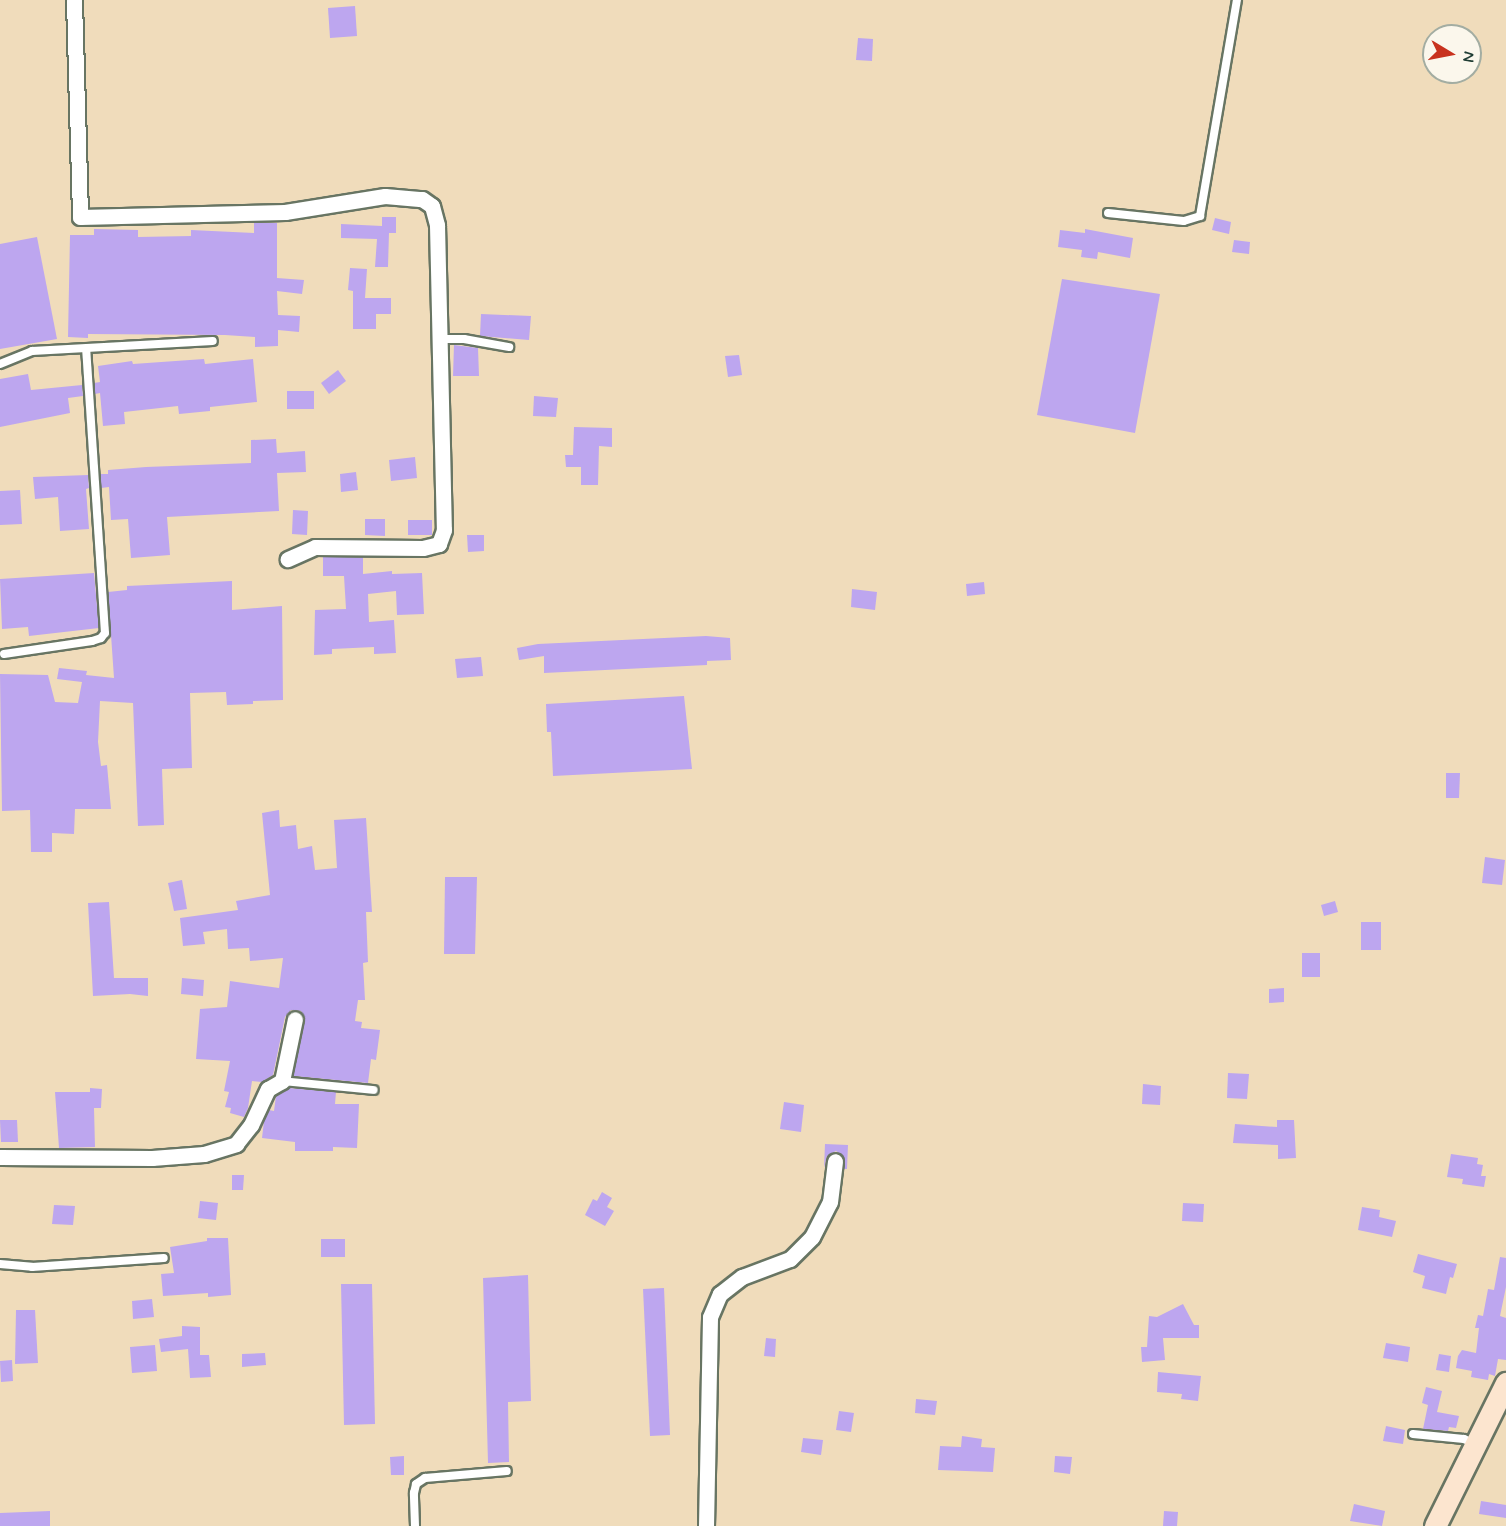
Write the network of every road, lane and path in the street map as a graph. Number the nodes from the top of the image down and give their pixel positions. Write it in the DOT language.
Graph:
graph roads {
  1 [pos="74,0"];
  2 [pos="1237,0"];
  3 [pos="1108,213"];
  4 [pos="441,339"];
  5 [pos="213,341"];
  6 [pos="509,346"];
  7 [pos="86,348"];
  8 [pos="0,364"];
  9 [pos="288,559"];
  10 [pos="4,654"];
  11 [pos="295,1019"];
  12 [pos="282,1081"];
  13 [pos="374,1090"];
  14 [pos="0,1156"];
  15 [pos="835,1161"];
  16 [pos="164,1258"];
  17 [pos="0,1264"];
  18 [pos="1506,1383"];
  19 [pos="1413,1434"];
  20 [pos="1478,1445"];
  21 [pos="507,1471"];
  22 [pos="415,1526"];
  23 [pos="706,1526"];
  24 [pos="1435,1526"];
  1 -- 4 [label="street"];
  2 -- 3 [label="lane"];
  4 -- 6 [label="lane"];
  4 -- 9 [label="street"];
  5 -- 7 [label="lane"];
  7 -- 8 [label="lane"];
  7 -- 10 [label="lane"];
  11 -- 12 [label="street"];
  12 -- 13 [label="lane"];
  12 -- 14 [label="street"];
  15 -- 23 [label="street"];
  16 -- 17 [label="lane"];
  18 -- 20 [label="street"];
  19 -- 20 [label="lane"];
  20 -- 24 [label="street"];
  21 -- 22 [label="lane"];
}
